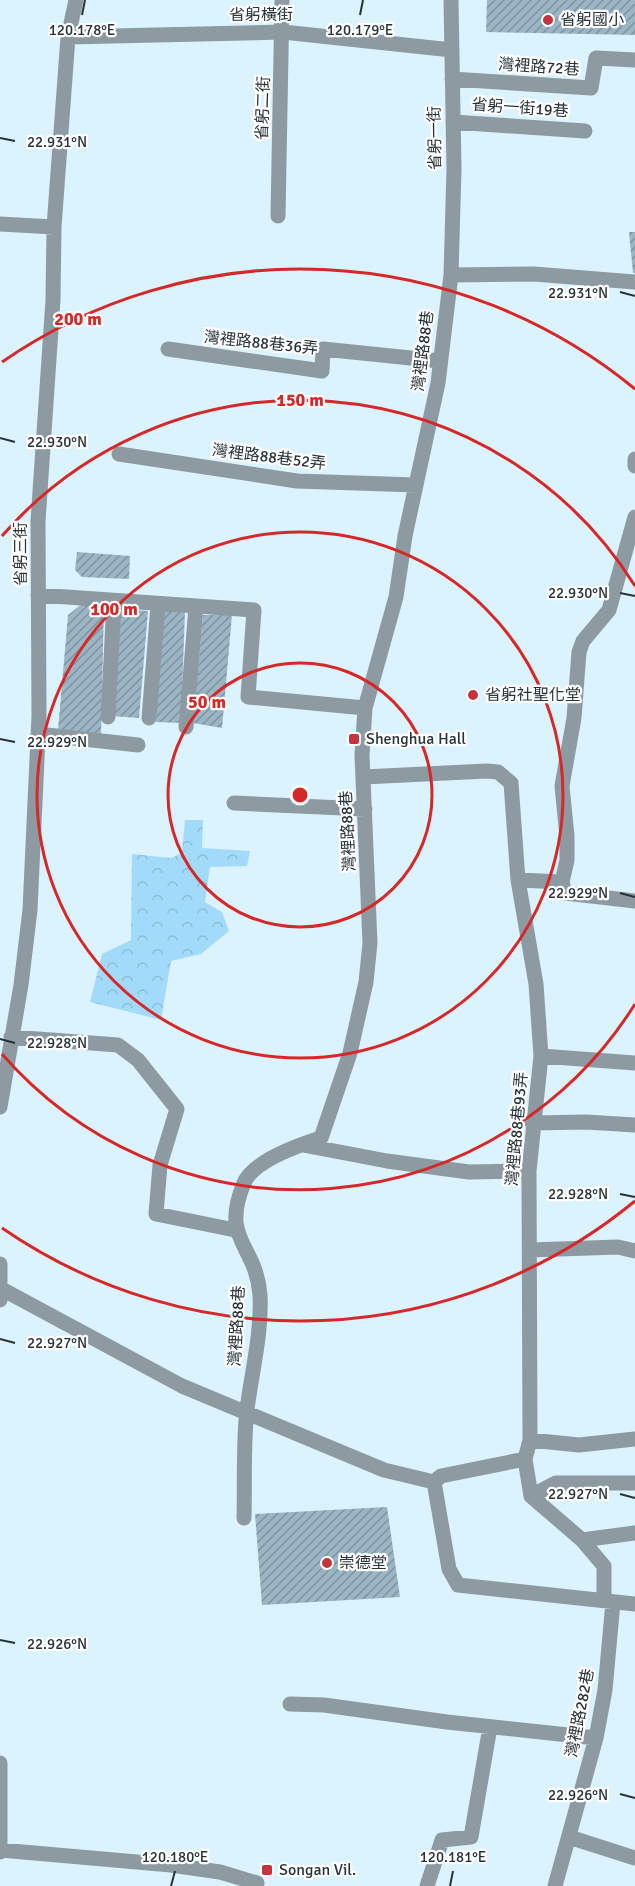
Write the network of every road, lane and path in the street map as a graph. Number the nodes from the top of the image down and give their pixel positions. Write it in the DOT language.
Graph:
graph roads {
  1 [pos="76,0"];
  2 [pos="282,0"];
  3 [pos="451,0"];
  4 [pos="284,32"];
  5 [pos="68,37"];
  6 [pos="452,50"];
  7 [pos="635,60"];
  8 [pos="452,79"];
  9 [pos="453,122"];
  10 [pos="585,131"];
  11 [pos="278,216"];
  12 [pos="0,224"];
  13 [pos="54,227"];
  14 [pos="451,275"];
  15 [pos="635,282"];
  16 [pos="168,349"];
  17 [pos="440,361"];
  18 [pos="119,454"];
  19 [pos="635,460"];
  20 [pos="635,465"];
  21 [pos="416,485"];
  22 [pos="635,517"];
  23 [pos="38,594"];
  24 [pos="114,602"];
  25 [pos="158,605"];
  26 [pos="196,607"];
  27 [pos="365,708"];
  28 [pos="108,717"];
  29 [pos="149,718"];
  30 [pos="186,727"];
  31 [pos="38,734"];
  32 [pos="138,745"];
  33 [pos="363,777"];
  34 [pos="234,803"];
  35 [pos="365,809"];
  36 [pos="518,880"];
  37 [pos="562,882"];
  38 [pos="635,901"];
  39 [pos="11,1037"];
  40 [pos="541,1056"];
  41 [pos="635,1063"];
  42 [pos="0,1107"];
  43 [pos="532,1123"];
  44 [pos="635,1125"];
  45 [pos="301,1144"];
  46 [pos="529,1171"];
  47 [pos="235,1230"];
  48 [pos="530,1250"];
  49 [pos="635,1251"];
  50 [pos="0,1264"];
  51 [pos="0,1292"];
  52 [pos="247,1411"];
  53 [pos="635,1439"];
  54 [pos="530,1440"];
  55 [pos="525,1459"];
  56 [pos="434,1482"];
  57 [pos="635,1483"];
  58 [pos="531,1496"];
  59 [pos="244,1518"];
  60 [pos="635,1533"];
  61 [pos="582,1540"];
  62 [pos="608,1601"];
  63 [pos="635,1604"];
  64 [pos="290,1704"];
  65 [pos="490,1727"];
  66 [pos="596,1738"];
  67 [pos="0,1763"];
  68 [pos="569,1837"];
  69 [pos="0,1851"];
  70 [pos="635,1857"];
  71 [pos="260,1885"];
  72 [pos="427,1886"];
  73 [pos="555,1886"];
  1 -- 5 [label="street, 省躬三街"];
  2 -- 4 [label="street, 省躬二街"];
  3 -- 6 [label="street, 省躬一街"];
  4 -- 5 [label="street, 省躬橫街"];
  4 -- 6 [label="street, 省躬橫街"];
  4 -- 11 [label="street, 省躬二街"];
  5 -- 13 [label="street, 省躬三街"];
  6 -- 8 [label="street, 省躬一街"];
  7 -- 8 [label="street, 灣裡路72巷"];
  8 -- 9 [label="street, 省躬一街"];
  9 -- 10 [label="street, 省躬一街19巷"];
  9 -- 14 [label="street, 省躬一街"];
  12 -- 13 [label="street"];
  13 -- 23 [label="street, 省躬三街"];
  14 -- 15 [label="street"];
  14 -- 17 [label="street, 灣裡路88巷"];
  16 -- 17 [label="street, 灣裡路88巷36弄"];
  17 -- 21 [label="street, 灣裡路88巷"];
  18 -- 21 [label="street, 灣裡路88巷52弄"];
  19 -- 20 [label="street"];
  21 -- 27 [label="street, 灣裡路88巷"];
  22 -- 37 [label="street"];
  23 -- 24 [label="street"];
  23 -- 31 [label="street, 省躬三街"];
  24 -- 25 [label="street"];
  24 -- 28 [label="street"];
  25 -- 26 [label="street"];
  25 -- 29 [label="street"];
  26 -- 27 [label="street"];
  26 -- 30 [label="street"];
  27 -- 33 [label="street, 灣裡路88巷"];
  31 -- 32 [label="street"];
  31 -- 39 [label="street, 省躬三街"];
  33 -- 35 [label="street, 灣裡路88巷"];
  33 -- 36 [label="street, 灣裡路88巷93弄"];
  34 -- 35 [label="street"];
  35 -- 45 [label="street, 灣裡路88巷"];
  36 -- 37 [label="street"];
  36 -- 40 [label="street, 灣裡路88巷93弄"];
  37 -- 38 [label="street"];
  39 -- 42 [label="street, 省躬三街"];
  39 -- 47 [label="street"];
  40 -- 41 [label="street"];
  40 -- 43 [label="street, 灣裡路88巷93弄"];
  43 -- 44 [label="street"];
  43 -- 46 [label="street, 灣裡路88巷93弄"];
  45 -- 46 [label="street"];
  45 -- 47 [label="street, 灣裡路88巷"];
  46 -- 48 [label="street, 灣裡路88巷93弄"];
  47 -- 52 [label="street, 灣裡路88巷"];
  48 -- 49 [label="street"];
  48 -- 54 [label="street, 灣裡路88巷93弄"];
  50 -- 51 [label="street"];
  51 -- 52 [label="street"];
  52 -- 56 [label="street"];
  52 -- 59 [label="street, 灣裡路88巷"];
  53 -- 54 [label="street"];
  54 -- 55 [label="street, 灣裡路88巷93弄"];
  55 -- 56 [label="street"];
  55 -- 58 [label="street, 灣裡路88巷93弄"];
  56 -- 62 [label="street"];
  57 -- 58 [label="street"];
  58 -- 61 [label="street"];
  60 -- 61 [label="street"];
  61 -- 62 [label="street"];
  62 -- 63 [label="street"];
  62 -- 66 [label="street, 灣裡路282巷"];
  64 -- 65 [label="street"];
  65 -- 66 [label="street"];
  65 -- 72 [label="street"];
  66 -- 68 [label="street, 灣裡路282巷"];
  67 -- 69 [label="street"];
  68 -- 70 [label="street"];
  68 -- 73 [label="street, 灣裡路282巷"];
  69 -- 71 [label="street"];
}
